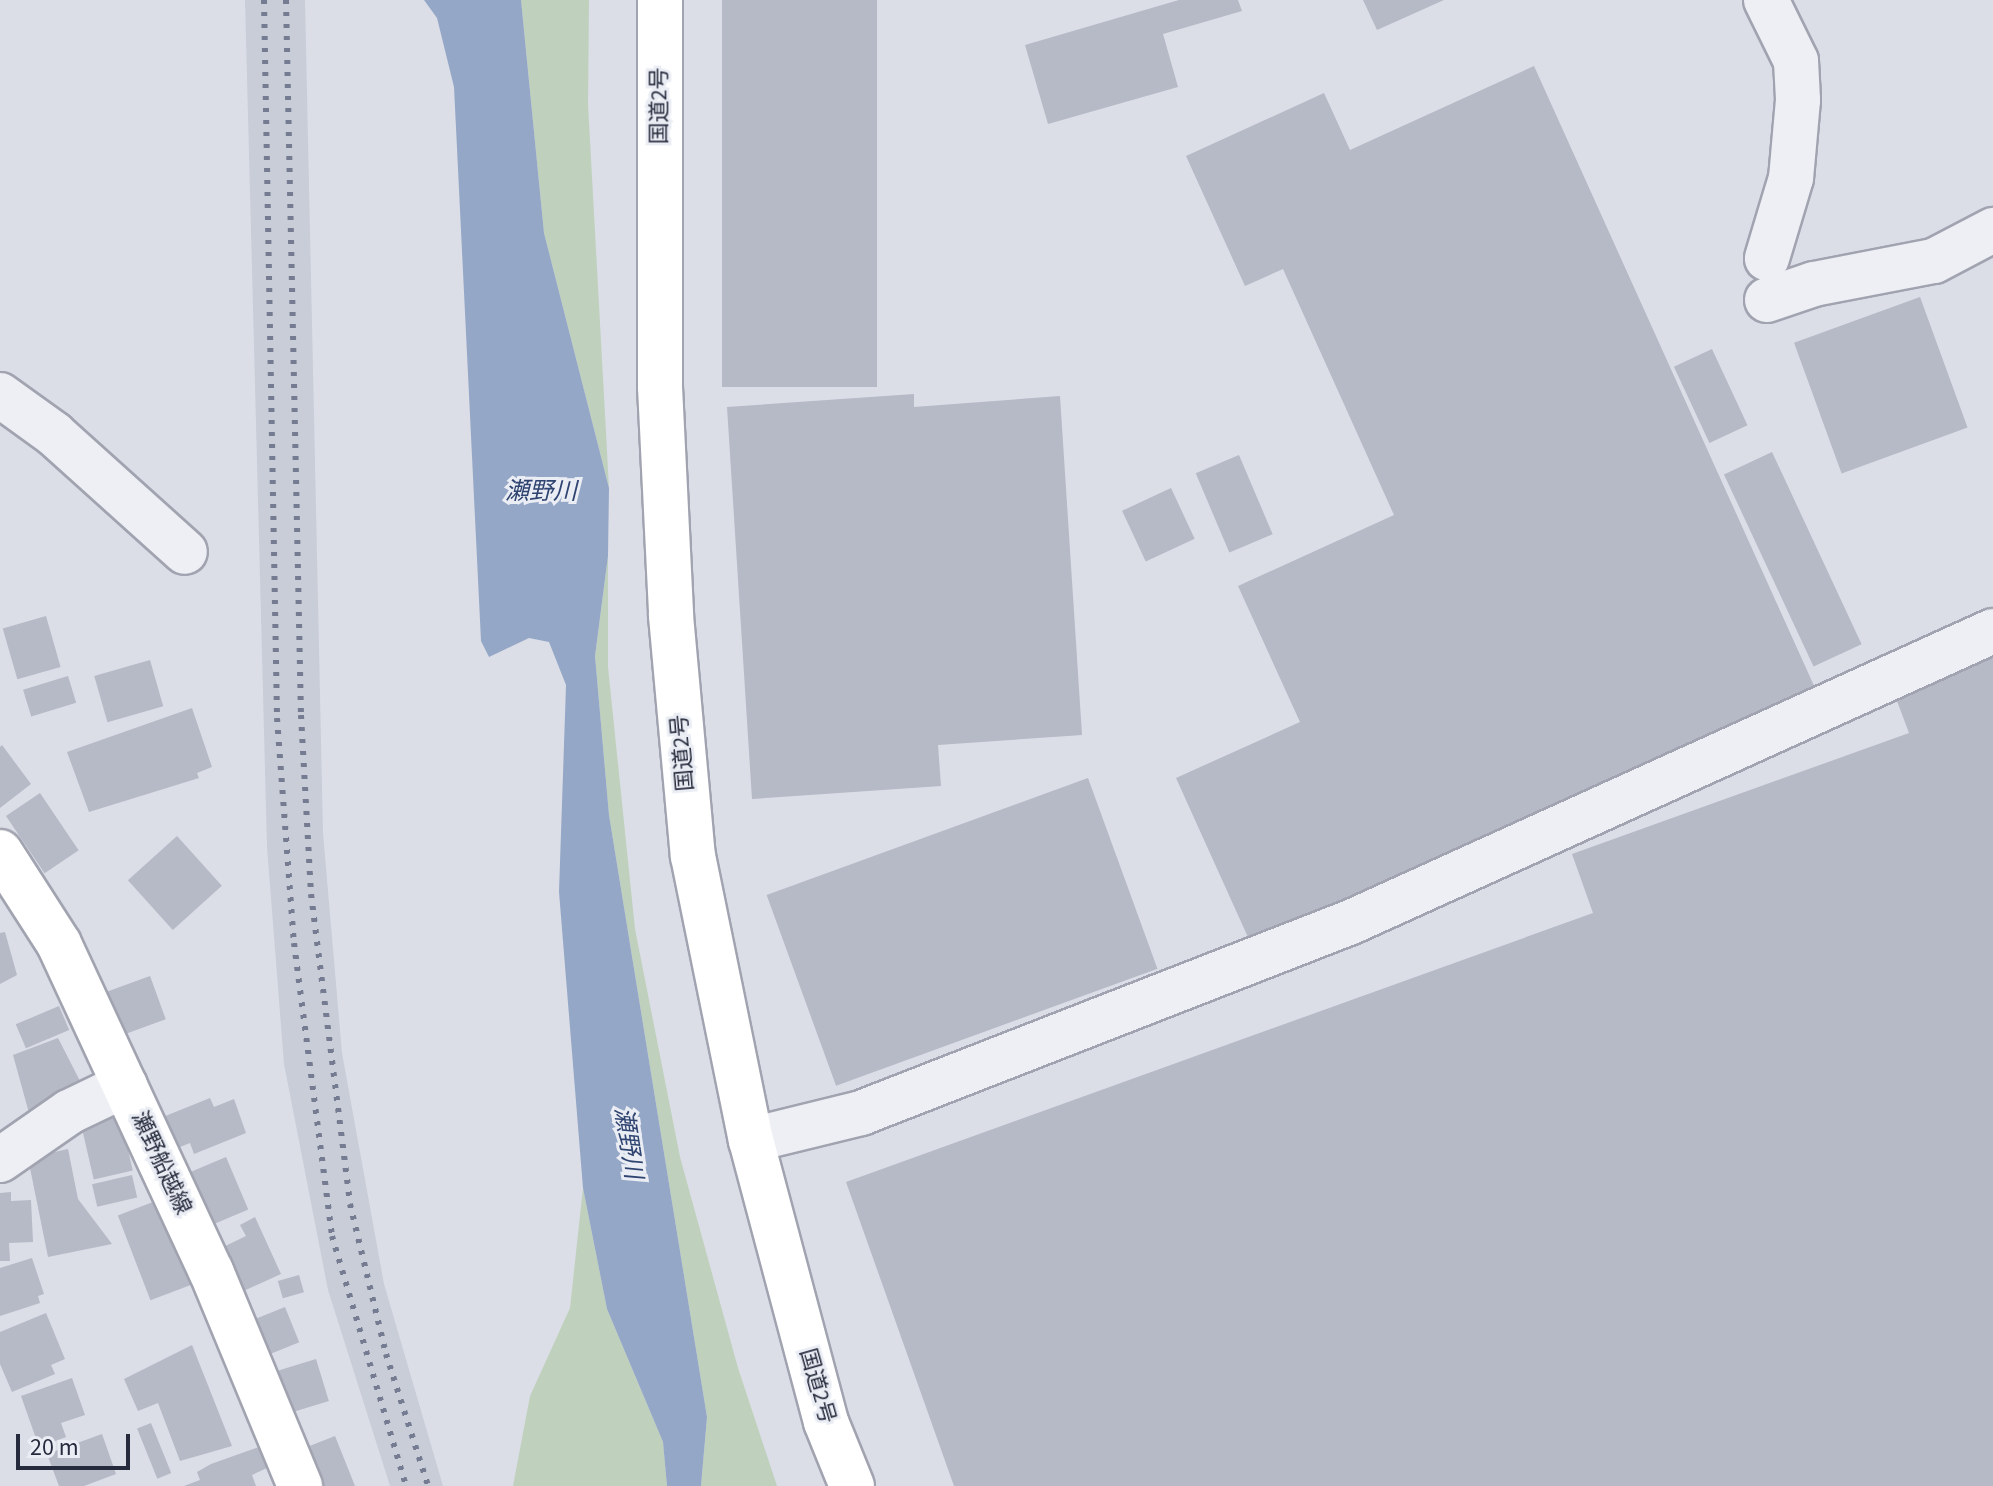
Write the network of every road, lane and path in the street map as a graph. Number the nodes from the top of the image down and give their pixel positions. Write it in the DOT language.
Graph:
graph roads {
  1 [pos="660,0"];
  2 [pos="1766,0"];
  3 [pos="1993,230"];
  4 [pos="0,395"];
  5 [pos="185,552"];
  6 [pos="1993,631"];
  7 [pos="0,852"];
  8 [pos="125,1085"];
  9 [pos="751,1140"];
  10 [pos="0,1160"];
  11 [pos="300,1486"];
  12 [pos="852,1486"];
  1 -- 9 [label="main road, 国道2号"];
  2 -- 3 [label="street"];
  4 -- 5 [label="street"];
  6 -- 9 [label="street"];
  7 -- 8 [label="main road, 瀬野船越線"];
  8 -- 10 [label="street"];
  8 -- 11 [label="main road, 瀬野船越線"];
  9 -- 12 [label="main road, 国道2号"];
}
